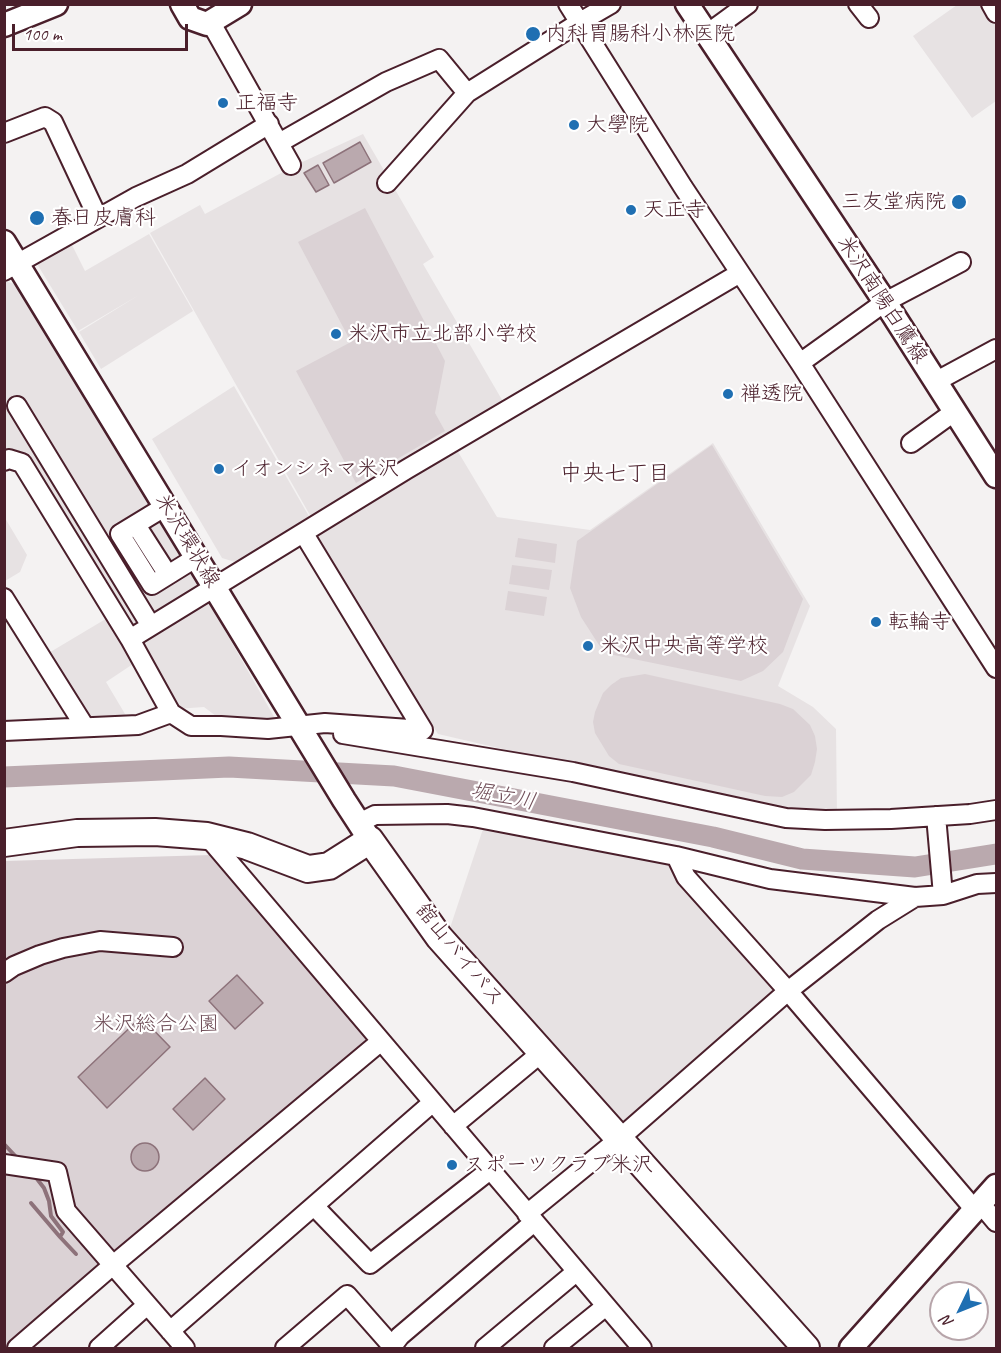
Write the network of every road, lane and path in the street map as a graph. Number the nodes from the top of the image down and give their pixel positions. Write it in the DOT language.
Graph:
graph roads {
  1 [pos="56,4"];
  2 [pos="182,4"];
  3 [pos="240,4"];
  4 [pos="568,4"];
  5 [pos="611,4"];
  6 [pos="687,4"];
  7 [pos="748,4"];
  8 [pos="991,4"];
  9 [pos="996,13"];
  10 [pos="580,22"];
  11 [pos="211,23"];
  12 [pos="4,25"];
  13 [pos="707,34"];
  14 [pos="467,93"];
  15 [pos="269,124"];
  16 [pos="4,133"];
  17 [pos="279,143"];
  18 [pos="291,165"];
  19 [pos="387,183"];
  20 [pos="98,218"];
  21 [pos="4,242"];
  22 [pos="961,262"];
  23 [pos="11,267"];
  24 [pos="740,273"];
  25 [pos="885,302"];
  26 [pos="996,349"];
  27 [pos="800,363"];
  28 [pos="935,382"];
  29 [pos="17,412"];
  30 [pos="954,412"];
  31 [pos="911,443"];
  32 [pos="4,461"];
  33 [pos="996,476"];
  34 [pos="166,506"];
  35 [pos="304,534"];
  36 [pos="197,556"];
  37 [pos="215,587"];
  38 [pos="4,598"];
  39 [pos="149,627"];
  40 [pos="130,639"];
  41 [pos="996,668"];
  42 [pos="171,713"];
  43 [pos="85,727"];
  44 [pos="4,731"];
  45 [pos="343,734"];
  46 [pos="305,735"];
  47 [pos="996,810"];
  48 [pos="936,824"];
  49 [pos="365,832"];
  50 [pos="207,836"];
  51 [pos="4,843"];
  52 [pos="676,856"];
  53 [pos="996,883"];
  54 [pos="942,892"];
  55 [pos="915,897"];
  56 [pos="172,947"];
  57 [pos="4,973"];
  58 [pos="788,991"];
  59 [pos="380,1042"];
  60 [pos="541,1053"];
  61 [pos="432,1103"];
  62 [pos="453,1126"];
  63 [pos="619,1139"];
  64 [pos="4,1164"];
  65 [pos="490,1170"];
  66 [pos="996,1186"];
  67 [pos="314,1206"];
  68 [pos="978,1207"];
  69 [pos="530,1218"];
  70 [pos="996,1222"];
  71 [pos="113,1265"];
  72 [pos="576,1272"];
  73 [pos="147,1305"];
  74 [pos="606,1306"];
  75 [pos="170,1331"];
  76 [pos="398,1345"];
  77 [pos="17,1348"];
  78 [pos="99,1348"];
  79 [pos="185,1348"];
  80 [pos="285,1348"];
  81 [pos="485,1348"];
  82 [pos="554,1348"];
  83 [pos="642,1348"];
  84 [pos="806,1348"];
  85 [pos="851,1348"];
  1 -- 12 [label="main road"];
  2 -- 11 [label="main road"];
  3 -- 11 [label="main road"];
  4 -- 10 [label="street"];
  5 -- 10 [label="street"];
  6 -- 13 [label="main road, 米沢南陽白鷹線"];
  7 -- 13 [label="street"];
  8 -- 9 [label="street"];
  10 -- 14 [label="street"];
  10 -- 24 [label="street"];
  11 -- 15 [label="street"];
  13 -- 25 [label="main road, 米沢南陽白鷹線"];
  14 -- 17 [label="street"];
  14 -- 19 [label="street"];
  15 -- 17 [label="street"];
  15 -- 20 [label="street"];
  16 -- 20 [label="street"];
  17 -- 18 [label="street"];
  20 -- 23 [label="street"];
  21 -- 23 [label="main road, 米沢環状線"];
  22 -- 25 [label="street"];
  23 -- 34 [label="main road, 米沢環状線"];
  24 -- 27 [label="street"];
  24 -- 35 [label="street"];
  25 -- 27 [label="street"];
  25 -- 28 [label="main road, 米沢南陽白鷹線"];
  26 -- 28 [label="street"];
  27 -- 41 [label="street"];
  28 -- 30 [label="main road, 米沢南陽白鷹線"];
  29 -- 39 [label="street"];
  30 -- 31 [label="street"];
  30 -- 33 [label="main road, 米沢南陽白鷹線"];
  32 -- 40 [label="street"];
  34 -- 36 [label="main road, 米沢環状線"];
  34 -- 36 [label="street"];
  35 -- 37 [label="street"];
  35 -- 46 [label="street"];
  36 -- 37 [label="main road, 米沢環状線"];
  37 -- 39 [label="street"];
  37 -- 46 [label="main road, 米沢環状線"];
  38 -- 43 [label="street"];
  39 -- 40 [label="street"];
  40 -- 42 [label="street"];
  42 -- 43 [label="street"];
  42 -- 46 [label="street"];
  43 -- 44 [label="street"];
  45 -- 48 [label="street"];
  46 -- 49 [label="main road, 米沢環状線"];
  47 -- 48 [label="street"];
  48 -- 54 [label="street"];
  49 -- 50 [label="highway"];
  49 -- 52 [label="street"];
  49 -- 60 [label="highway, 舘山バイパス"];
  50 -- 51 [label="highway"];
  50 -- 59 [label="street"];
  52 -- 55 [label="street"];
  52 -- 58 [label="street"];
  53 -- 54 [label="street"];
  54 -- 55 [label="street"];
  55 -- 58 [label="street"];
  56 -- 57 [label="street"];
  58 -- 63 [label="street"];
  58 -- 68 [label="street"];
  59 -- 61 [label="street"];
  59 -- 71 [label="street"];
  60 -- 62 [label="street"];
  60 -- 63 [label="highway, 舘山バイパス"];
  61 -- 62 [label="street"];
  61 -- 67 [label="street"];
  62 -- 65 [label="street"];
  63 -- 69 [label="street"];
  63 -- 84 [label="highway, 舘山バイパス"];
  64 -- 71 [label="street"];
  65 -- 67 [label="street"];
  65 -- 69 [label="street"];
  66 -- 68 [label="main road"];
  67 -- 75 [label="street"];
  68 -- 70 [label="street"];
  68 -- 85 [label="main road"];
  69 -- 72 [label="street"];
  69 -- 76 [label="street"];
  71 -- 73 [label="street"];
  71 -- 77 [label="street"];
  72 -- 74 [label="street"];
  72 -- 81 [label="street"];
  73 -- 75 [label="street"];
  73 -- 78 [label="street"];
  74 -- 82 [label="street"];
  74 -- 83 [label="street"];
  75 -- 79 [label="street"];
  76 -- 80 [label="street"];
}
